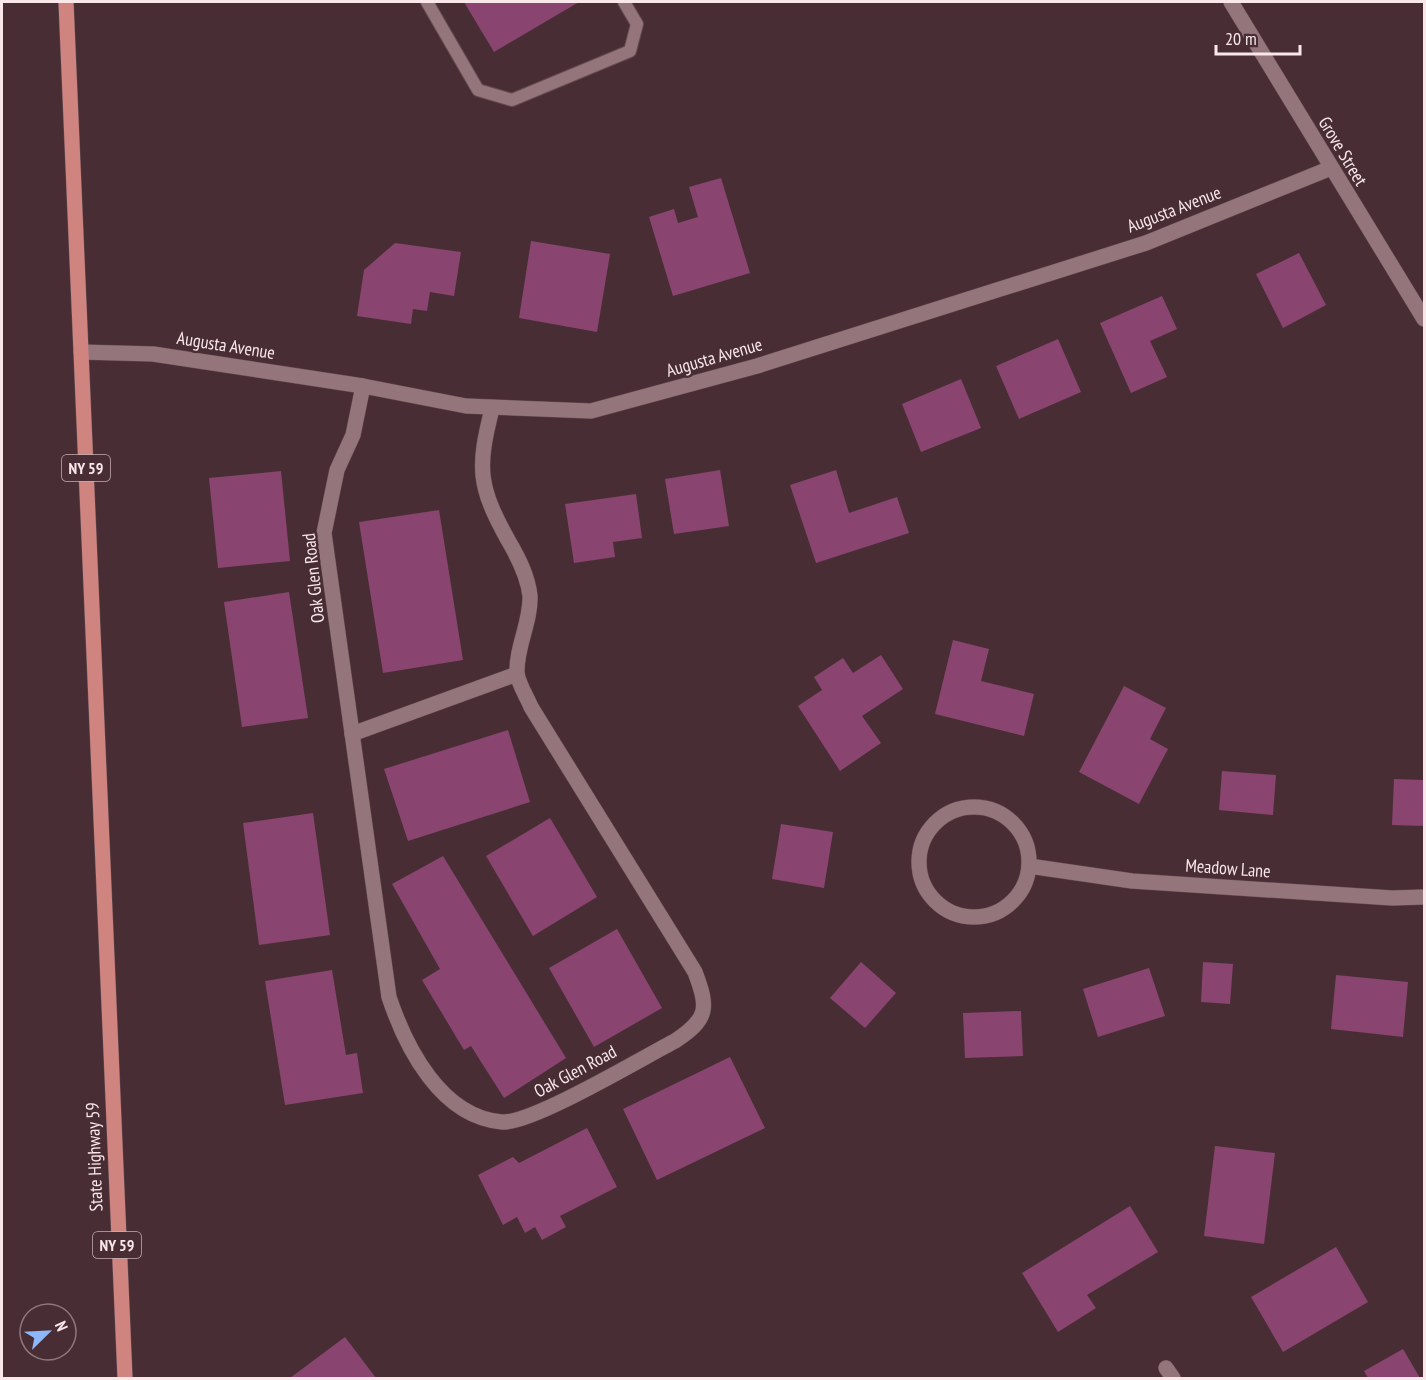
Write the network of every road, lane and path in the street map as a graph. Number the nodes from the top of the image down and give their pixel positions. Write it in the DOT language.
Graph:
graph roads {
  1 [pos="66,2"];
  2 [pos="427,2"];
  3 [pos="624,2"];
  4 [pos="1231,2"];
  5 [pos="1331,168"];
  6 [pos="1425,319"];
  7 [pos="81,352"];
  8 [pos="363,386"];
  9 [pos="492,409"];
  10 [pos="517,674"];
  11 [pos="352,734"];
  12 [pos="1029,866"];
  13 [pos="1425,897"];
  14 [pos="125,1378"];
  1 -- 7 [label="main road, NY 59"];
  2 -- 3 [label="lane"];
  4 -- 5 [label="street, Grove Street"];
  5 -- 6 [label="street, Grove Street"];
  5 -- 9 [label="street, Augusta Avenue"];
  7 -- 8 [label="street, Augusta Avenue"];
  7 -- 14 [label="main road, State Highway 59 / NY 59"];
  8 -- 9 [label="street, Augusta Avenue"];
  8 -- 11 [label="street, Oak Glen Road"];
  9 -- 10 [label="street"];
  10 -- 11 [label="street"];
  10 -- 11 [label="street, Oak Glen Road"];
  12 -- 12 [label="street"];
  12 -- 13 [label="street, Meadow Lane"];
}
